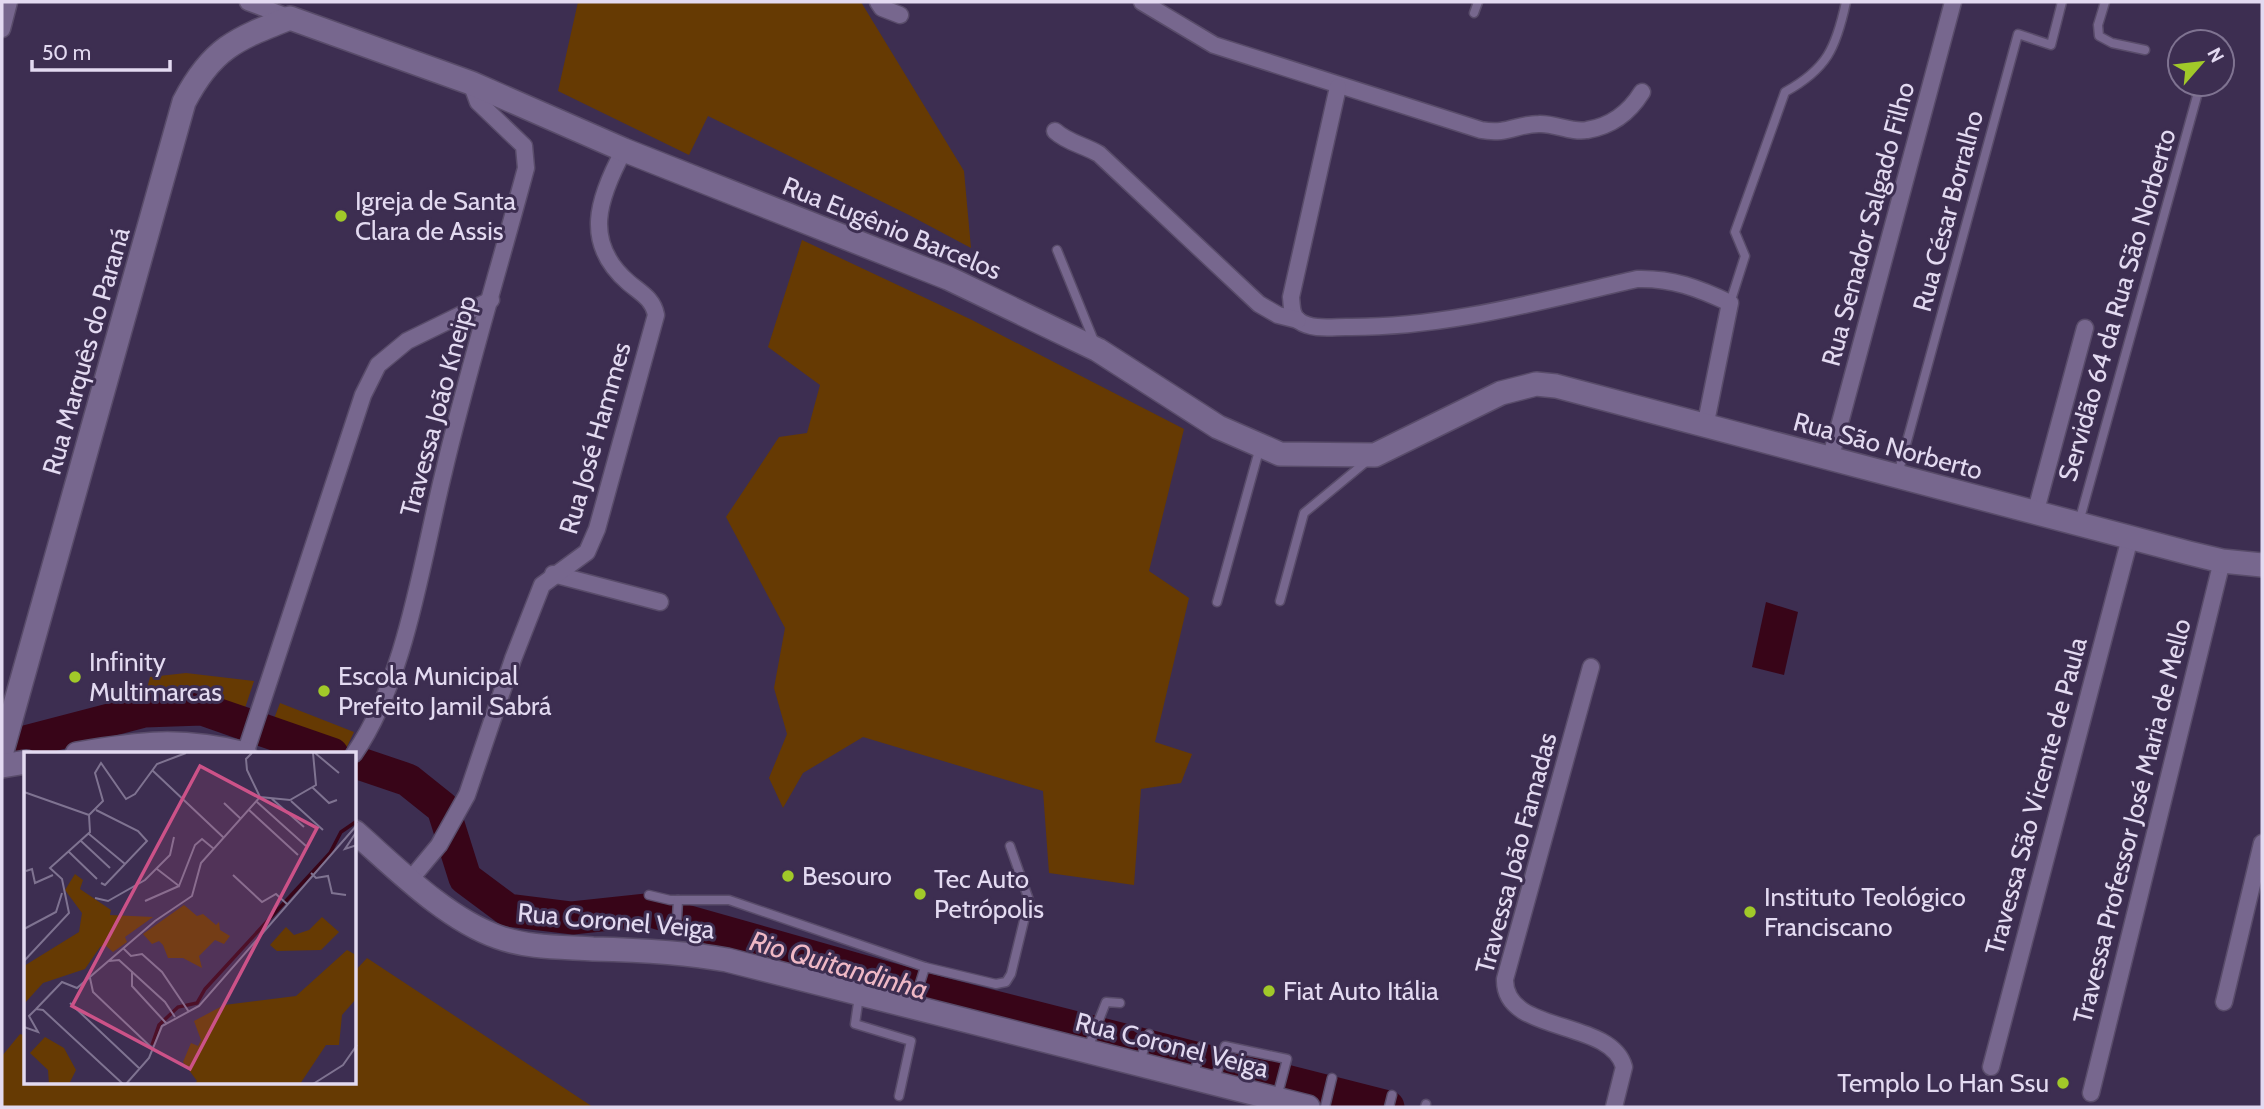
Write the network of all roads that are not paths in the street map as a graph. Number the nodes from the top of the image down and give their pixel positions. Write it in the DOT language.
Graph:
graph roads {
  1 [pos="9,2"];
  2 [pos="248,2"];
  3 [pos="878,2"];
  4 [pos="1142,2"];
  5 [pos="1478,2"];
  6 [pos="1846,2"];
  7 [pos="1953,2"];
  8 [pos="2062,2"];
  9 [pos="2105,2"];
  10 [pos="1474,13"];
  11 [pos="901,15"];
  12 [pos="290,18"];
  13 [pos="2,29"];
  14 [pos="2145,50"];
  15 [pos="471,83"];
  16 [pos="1338,87"];
  17 [pos="1642,92"];
  18 [pos="2196,98"];
  19 [pos="1055,131"];
  20 [pos="624,150"];
  21 [pos="1057,250"];
  22 [pos="491,300"];
  23 [pos="1730,303"];
  24 [pos="1298,320"];
  25 [pos="2085,328"];
  26 [pos="1098,350"];
  27 [pos="1501,393"];
  28 [pos="1705,427"];
  29 [pos="1260,447"];
  30 [pos="1375,455"];
  31 [pos="1830,460"];
  32 [pos="1897,477"];
  33 [pos="2035,514"];
  34 [pos="2078,525"];
  35 [pos="2130,538"];
  36 [pos="2222,561"];
  37 [pos="2262,565"];
  38 [pos="553,574"];
  39 [pos="1280,601"];
  40 [pos="660,602"];
  41 [pos="1217,602"];
  42 [pos="1591,667"];
  43 [pos="5,741"];
  44 [pos="356,751"];
  45 [pos="94,752"];
  46 [pos="237,752"];
  47 [pos="246,752"];
  48 [pos="24,762"];
  49 [pos="2,766"];
  50 [pos="357,834"];
  51 [pos="2262,843"];
  52 [pos="1010,846"];
  53 [pos="410,880"];
  54 [pos="649,894"];
  55 [pos="678,900"];
  56 [pos="677,918"];
  57 [pos="925,967"];
  58 [pos="859,996"];
  59 [pos="2224,1002"];
  60 [pos="1120,1003"];
  61 [pos="912,1009"];
  62 [pos="1149,1034"];
  63 [pos="1089,1045"];
  64 [pos="1202,1046"];
  65 [pos="1141,1058"];
  66 [pos="1991,1068"];
  67 [pos="1205,1074"];
  68 [pos="1332,1078"];
  69 [pos="2091,1093"];
  70 [pos="1278,1094"];
  71 [pos="1392,1094"];
  72 [pos="898,1096"];
  73 [pos="1308,1107"];
  74 [pos="1325,1107"];
  75 [pos="1389,1107"];
  76 [pos="1614,1107"];
  1 -- 13 [label="street"];
  2 -- 12 [label="street, Rua Eugênio Barcelos"];
  3 -- 11 [label="street"];
  4 -- 16 [label="street"];
  5 -- 10 [label="lane"];
  6 -- 23 [label="lane"];
  7 -- 31 [label="street, Rua Senador Salgado Filho"];
  8 -- 32 [label="lane, Rua César Borralho"];
  9 -- 14 [label="lane"];
  12 -- 15 [label="street, Rua Eugênio Barcelos"];
  12 -- 43 [label="street, Rua Marquês do Paraná"];
  15 -- 20 [label="street, Rua Eugênio Barcelos"];
  15 -- 22 [label="street, Travessa João Kneipp"];
  16 -- 17 [label="street"];
  16 -- 24 [label="street"];
  18 -- 34 [label="lane, Servidão 64 da Rua São Norberto"];
  19 -- 24 [label="street"];
  20 -- 26 [label="street, Rua Eugênio Barcelos"];
  20 -- 38 [label="street, Rua José Hammes"];
  21 -- 26 [label="lane"];
  22 -- 44 [label="street, Travessa João Kneipp"];
  22 -- 47 [label="street"];
  23 -- 24 [label="street"];
  23 -- 28 [label="street"];
  25 -- 33 [label="street"];
  26 -- 29 [label="street, Rua Eugênio Barcelos"];
  27 -- 28 [label="street, Rua São Norberto"];
  27 -- 30 [label="street, Rua Eugênio Barcelos"];
  28 -- 31 [label="street, Rua São Norberto"];
  29 -- 30 [label="street, Rua Eugênio Barcelos"];
  29 -- 41 [label="lane"];
  30 -- 39 [label="lane"];
  31 -- 32 [label="street, Rua São Norberto"];
  32 -- 33 [label="street, Rua São Norberto"];
  33 -- 34 [label="street, Rua São Norberto"];
  34 -- 35 [label="street, Rua São Norberto"];
  35 -- 36 [label="street, Rua São Norberto"];
  35 -- 66 [label="street, Travessa São Vicente de Paula"];
  36 -- 37 [label="street, Rua São Norberto"];
  36 -- 69 [label="street, Travessa Professor José Maria de Mello"];
  38 -- 40 [label="street"];
  38 -- 53 [label="street, Rua José Hammes"];
  42 -- 76 [label="street, Travessa João Famadas"];
  45 -- 46 [label="street"];
  48 -- 49 [label="street"];
  50 -- 53 [label="street, Rua Coronel Veiga"];
  51 -- 59 [label="street"];
  52 -- 57 [label="lane"];
  53 -- 58 [label="street, Rua Coronel Veiga"];
  54 -- 55 [label="lane"];
  55 -- 56 [label="lane"];
  55 -- 57 [label="lane"];
  57 -- 61 [label="lane"];
  58 -- 61 [label="street, Rua Coronel Veiga"];
  58 -- 72 [label="lane"];
  60 -- 63 [label="lane"];
  61 -- 63 [label="street, Rua Coronel Veiga"];
  62 -- 65 [label="lane"];
  63 -- 65 [label="street, Rua Coronel Veiga"];
  64 -- 67 [label="lane"];
  65 -- 67 [label="street, Rua Coronel Veiga"];
  67 -- 70 [label="street, Rua Coronel Veiga"];
  67 -- 70 [label="lane"];
  68 -- 74 [label="lane"];
  70 -- 73 [label="street, Rua Coronel Veiga"];
  71 -- 75 [label="lane"];
}
